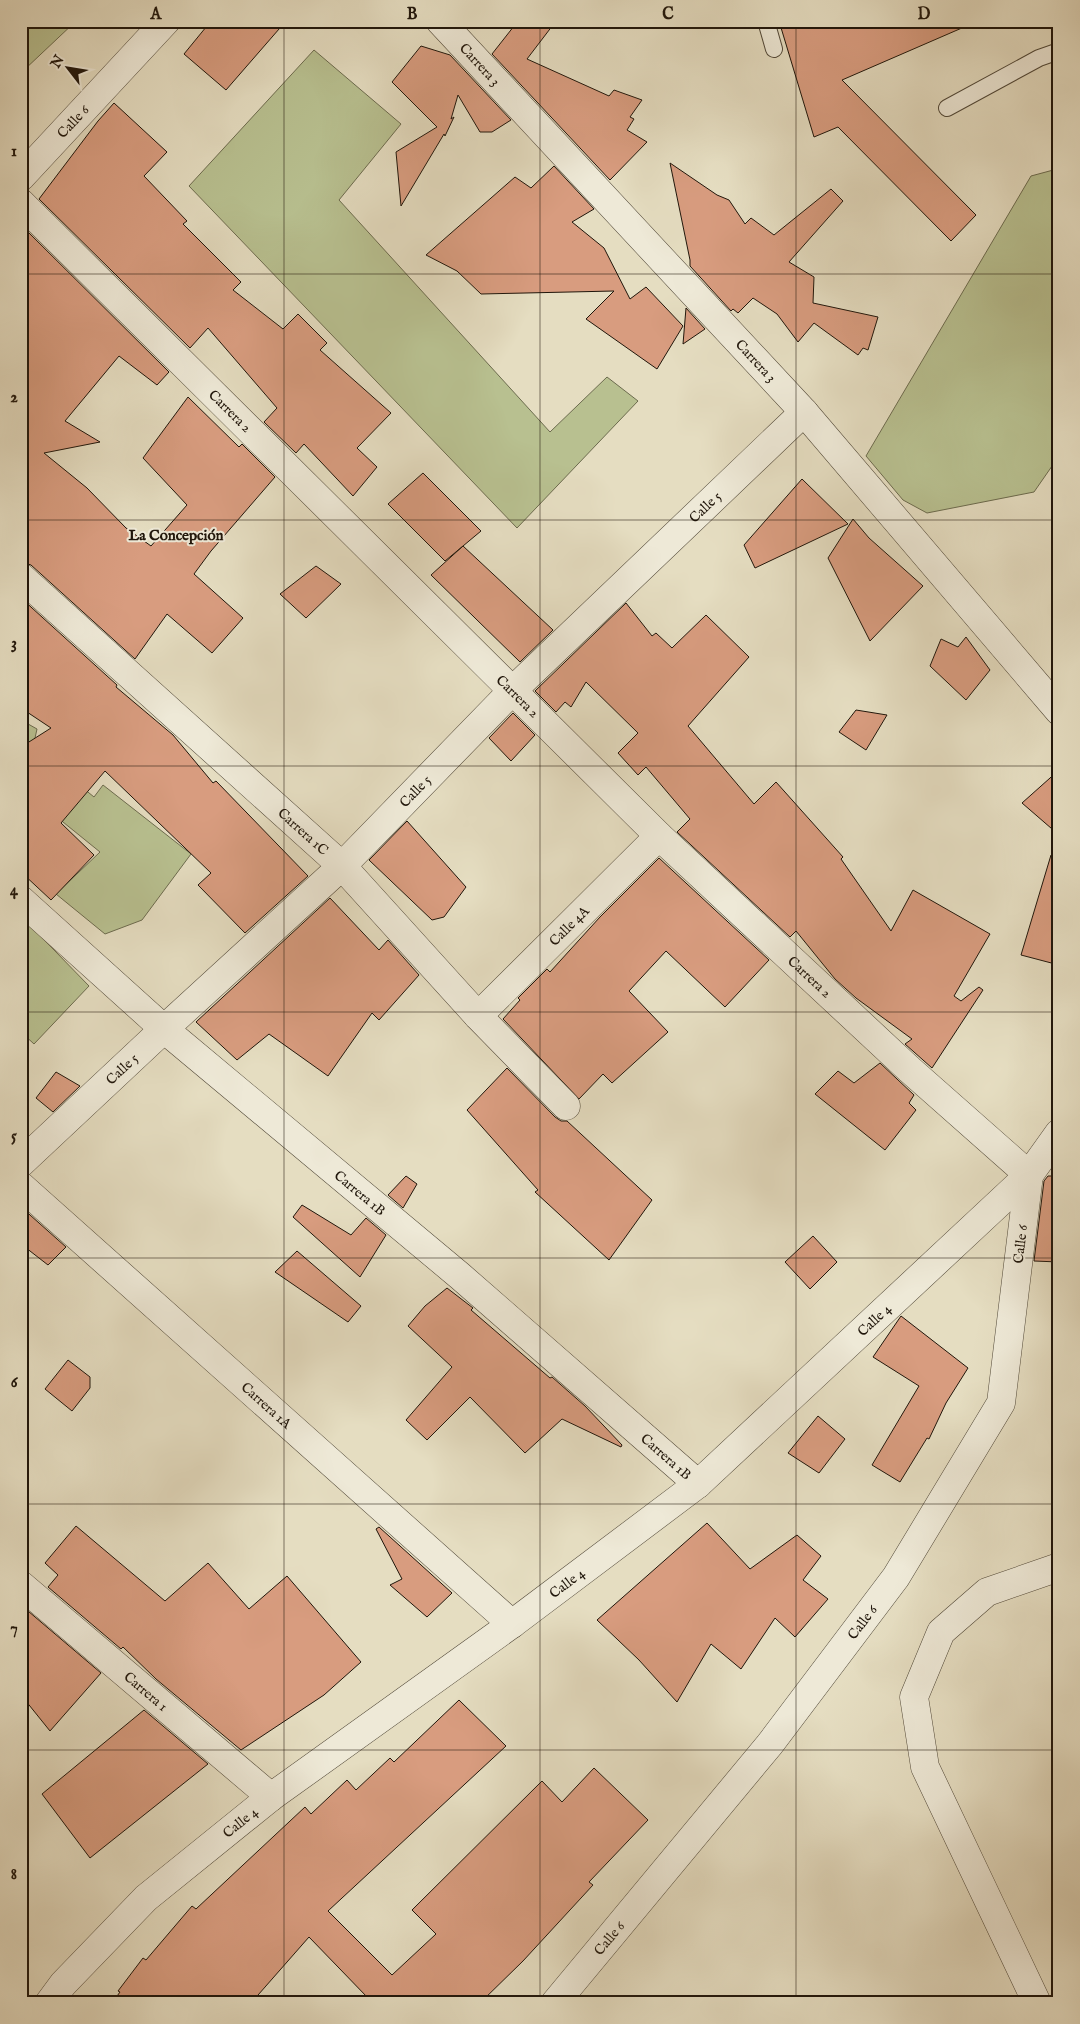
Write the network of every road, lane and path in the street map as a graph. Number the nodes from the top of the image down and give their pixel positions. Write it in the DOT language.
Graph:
graph roads {
  1 [pos="166,21"];
  2 [pos="440,21"];
  3 [pos="766,21"];
  4 [pos="774,49"];
  5 [pos="1059,51"];
  6 [pos="948,108"];
  7 [pos="21,177"];
  8 [pos="21,203"];
  9 [pos="804,412"];
  10 [pos="21,577"];
  11 [pos="513,690"];
  12 [pos="1059,712"];
  13 [pos="659,836"];
  14 [pos="342,866"];
  15 [pos="21,900"];
  16 [pos="478,1016"];
  17 [pos="164,1029"];
  18 [pos="566,1106"];
  19 [pos="1059,1133"];
  20 [pos="21,1163"];
  21 [pos="1029,1175"];
  22 [pos="21,1186"];
  23 [pos="698,1484"];
  24 [pos="1059,1568"];
  25 [pos="21,1585"];
  26 [pos="512,1624"];
  27 [pos="272,1797"];
  28 [pos="49,2003"];
  29 [pos="555,2003"];
  30 [pos="1036,2003"];
  1 -- 7 [label="street, Calle 6"];
  2 -- 9 [label="street, Carrera 3"];
  3 -- 4 [label="lane"];
  5 -- 6 [label="lane"];
  8 -- 11 [label="street, Carrera 2"];
  9 -- 11 [label="street, Calle 5"];
  9 -- 12 [label="street, Carrera 3"];
  10 -- 14 [label="street, Carrera 1C"];
  11 -- 13 [label="street, Carrera 2"];
  11 -- 14 [label="street, Calle 5"];
  13 -- 16 [label="street, Calle 4A"];
  13 -- 21 [label="street, Carrera 2"];
  14 -- 16 [label="street, Carrera 1C"];
  14 -- 17 [label="street, Calle 5"];
  15 -- 17 [label="street, Carrera 1B"];
  16 -- 18 [label="street, Carrera 1C"];
  17 -- 20 [label="street, Calle 5"];
  17 -- 23 [label="street, Carrera 1B"];
  19 -- 21 [label="street, Calle 4"];
  21 -- 23 [label="street, Calle 4"];
  21 -- 29 [label="street, Calle 6"];
  22 -- 26 [label="street, Carrera 1A"];
  23 -- 26 [label="street, Calle 4"];
  24 -- 30 [label="street"];
  25 -- 27 [label="street, Carrera 1"];
  26 -- 27 [label="street, Calle 4"];
  27 -- 28 [label="street, Calle 4"];
}
